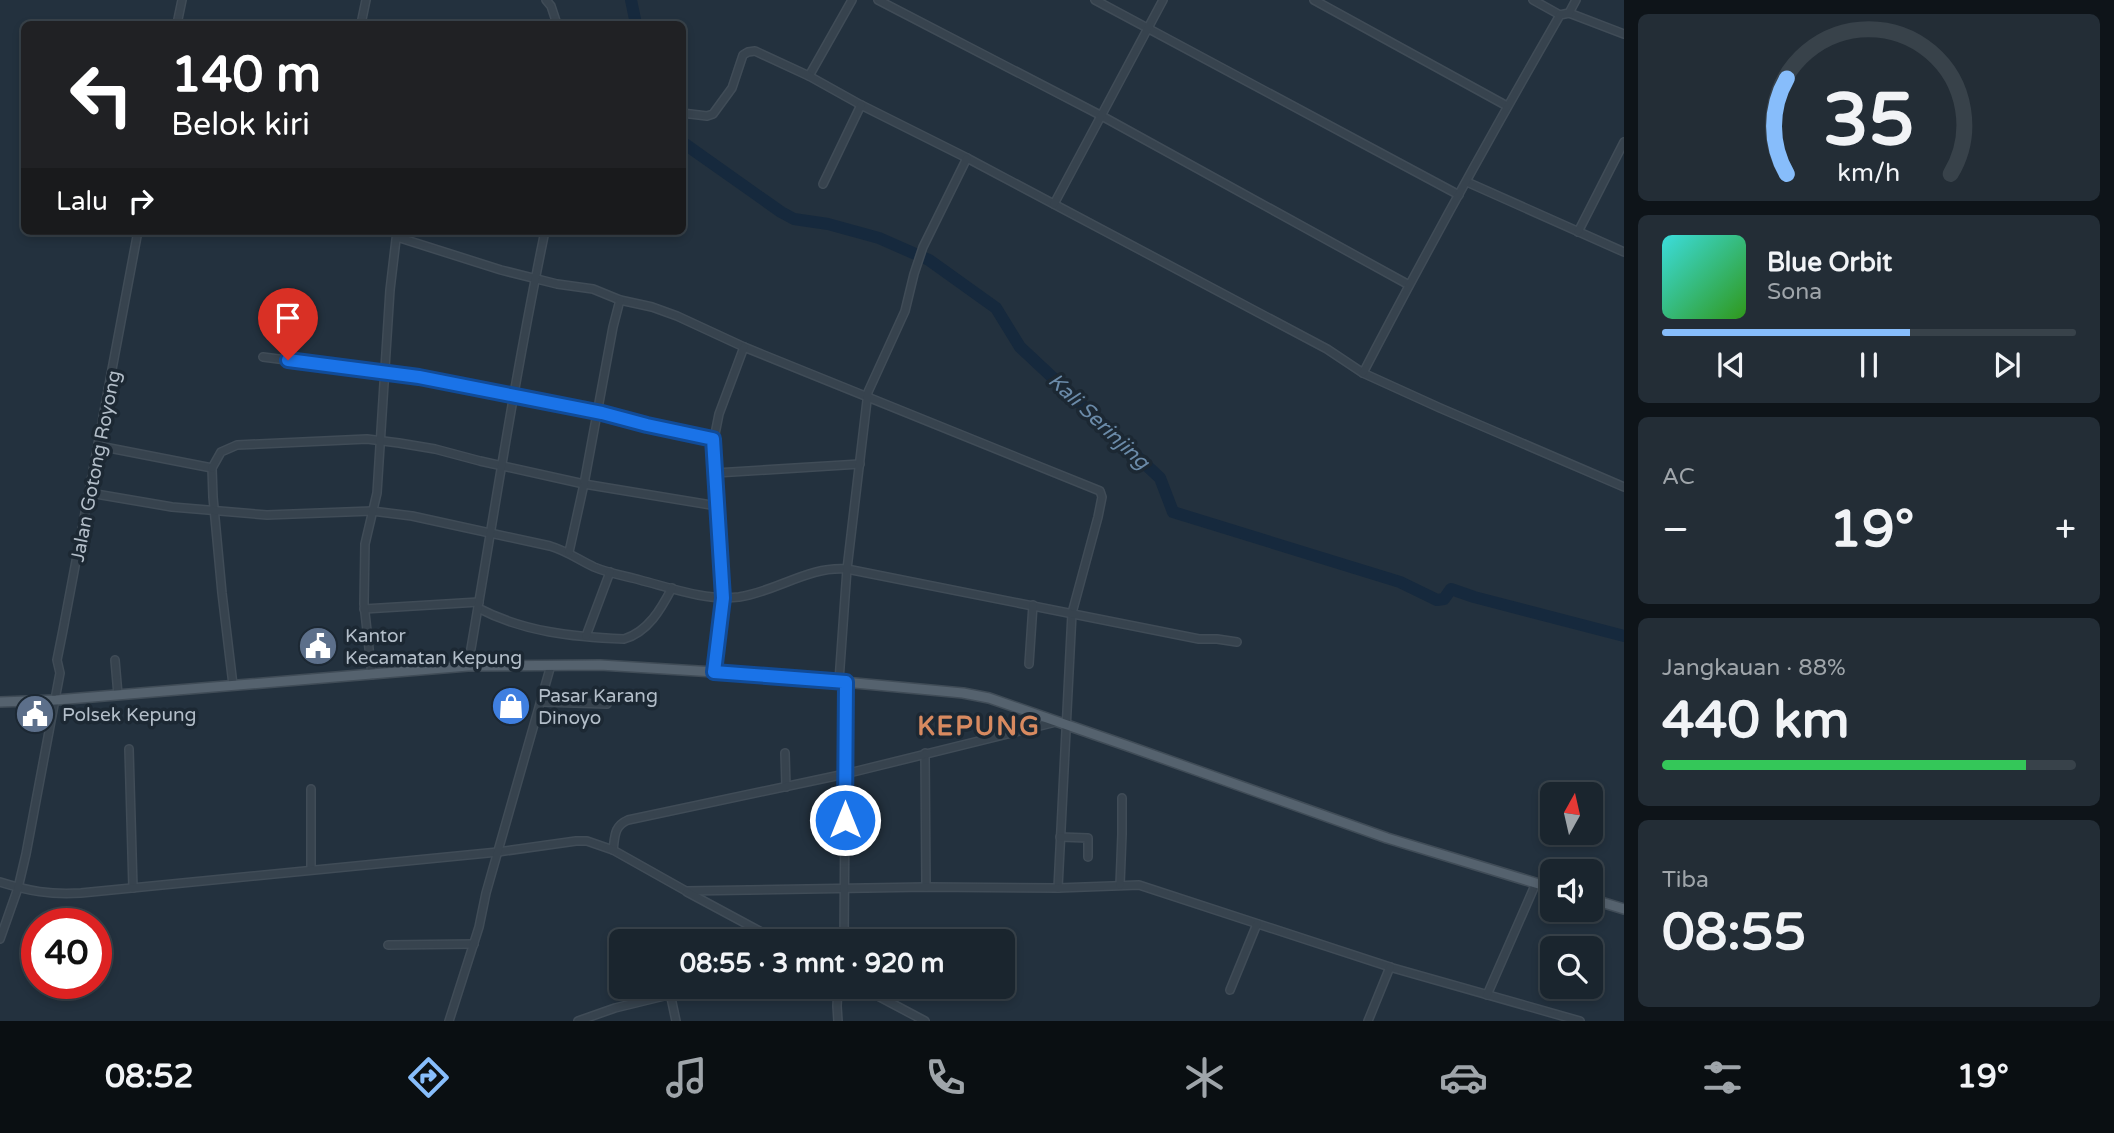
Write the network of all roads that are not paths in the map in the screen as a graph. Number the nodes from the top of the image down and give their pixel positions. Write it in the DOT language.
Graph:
graph roads {
  1 [pos="181,0"];
  2 [pos="366,0"];
  3 [pos="852,0"];
  4 [pos="878,0"];
  5 [pos="1095,0"];
  6 [pos="1163,0"];
  7 [pos="1314,0"];
  8 [pos="1533,0"];
  9 [pos="1576,0"];
  10 [pos="550,2"];
  11 [pos="1569,13"];
  12 [pos="1560,15"];
  13 [pos="178,21"];
  14 [pos="361,21"];
  15 [pos="557,21"];
  16 [pos="1147,28"];
  17 [pos="1624,34"];
  18 [pos="809,76"];
  19 [pos="861,104"];
  20 [pos="1507,106"];
  21 [pos="686,113"];
  22 [pos="1100,115"];
  23 [pos="1624,142"];
  24 [pos="967,158"];
  25 [pos="1467,182"];
  26 [pos="823,184"];
  27 [pos="1458,195"];
  28 [pos="1054,204"];
  29 [pos="1578,232"];
  30 [pos="137,235"];
  31 [pos="397,235"];
  32 [pos="400,235"];
  33 [pos="544,235"];
  34 [pos="1624,252"];
  35 [pos="535,279"];
  36 [pos="1409,285"];
  37 [pos="620,300"];
  38 [pos="744,347"];
  39 [pos="263,357"];
  40 [pos="386,372"];
  41 [pos="1363,373"];
  42 [pos="869,392"];
  43 [pos="513,396"];
  44 [pos="598,412"];
  45 [pos="713,439"];
  46 [pos="380,440"];
  47 [pos="99,446"];
  48 [pos="860,464"];
  49 [pos="503,466"];
  50 [pos="212,468"];
  51 [pos="716,472"];
  52 [pos="584,484"];
  53 [pos="1624,486"];
  54 [pos="90,493"];
  55 [pos="717,506"];
  56 [pos="215,511"];
  57 [pos="372,511"];
  58 [pos="491,533"];
  59 [pos="569,552"];
  60 [pos="610,572"];
  61 [pos="846,573"];
  62 [pos="672,588"];
  63 [pos="723,598"];
  64 [pos="478,605"];
  65 [pos="365,609"];
  66 [pos="1032,610"];
  67 [pos="1072,616"];
  68 [pos="586,636"];
  69 [pos="1237,642"];
  70 [pos="115,660"];
  71 [pos="1029,664"];
  72 [pos="551,665"];
  73 [pos="468,666"];
  74 [pos="714,672"];
  75 [pos="372,675"];
  76 [pos="843,681"];
  77 [pos="233,685"];
  78 [pos="118,695"];
  79 [pos="55,701"];
  80 [pos="0,702"];
  81 [pos="542,702"];
  82 [pos="607,704"];
  83 [pos="1061,723"];
  84 [pos="129,749"];
  85 [pos="785,753"];
  86 [pos="925,753"];
  87 [pos="845,774"];
  88 [pos="786,787"];
  89 [pos="311,789"];
  90 [pos="1122,798"];
  91 [pos="1060,837"];
  92 [pos="613,850"];
  93 [pos="499,852"];
  94 [pos="1088,857"];
  95 [pos="311,869"];
  96 [pos="0,882"];
  97 [pos="1536,883"];
  98 [pos="1540,884"];
  99 [pos="1120,885"];
  100 [pos="926,887"];
  101 [pos="18,888"];
  102 [pos="133,888"];
  103 [pos="1058,888"];
  104 [pos="845,890"];
  105 [pos="687,891"];
  106 [pos="1603,903"];
  107 [pos="1624,909"];
  108 [pos="1257,924"];
  109 [pos="756,929"];
  110 [pos="844,929"];
  111 [pos="0,939"];
  112 [pos="474,944"];
  113 [pos="387,945"];
  114 [pos="1390,967"];
  115 [pos="1230,990"];
  116 [pos="1487,995"];
  117 [pos="648,999"];
  118 [pos="671,999"];
  119 [pos="837,999"];
  120 [pos="883,999"];
  121 [pos="449,1021"];
  122 [pos="578,1021"];
  123 [pos="676,1021"];
  124 [pos="838,1021"];
  125 [pos="925,1021"];
  126 [pos="1368,1021"];
  127 [pos="1580,1021"];
  1 -- 13 [label="street"];
  2 -- 14 [label="street"];
  3 -- 18 [label="street"];
  4 -- 22 [label="street"];
  5 -- 16 [label="street"];
  6 -- 16 [label="street"];
  7 -- 20 [label="street"];
  8 -- 12 [label="street"];
  9 -- 11 [label="street"];
  10 -- 15 [label="street"];
  11 -- 12 [label="street"];
  11 -- 17 [label="street"];
  12 -- 20 [label="street"];
  16 -- 22 [label="street"];
  16 -- 27 [label="street"];
  18 -- 19 [label="street"];
  18 -- 21 [label="street"];
  19 -- 24 [label="street"];
  19 -- 26 [label="street"];
  20 -- 25 [label="street"];
  22 -- 28 [label="street"];
  22 -- 36 [label="street"];
  23 -- 29 [label="street"];
  24 -- 28 [label="street"];
  24 -- 42 [label="street"];
  25 -- 27 [label="street"];
  25 -- 29 [label="street"];
  27 -- 36 [label="street"];
  28 -- 41 [label="street"];
  29 -- 34 [label="street"];
  30 -- 47 [label="street, Jalan Gotong Royong"];
  31 -- 40 [label="street"];
  32 -- 35 [label="street"];
  33 -- 35 [label="street"];
  35 -- 37 [label="street"];
  35 -- 43 [label="street"];
  36 -- 41 [label="street"];
  37 -- 38 [label="street"];
  37 -- 44 [label="street"];
  38 -- 42 [label="street"];
  38 -- 45 [label="street"];
  39 -- 40 [label="street"];
  40 -- 43 [label="street"];
  40 -- 46 [label="street"];
  41 -- 53 [label="street"];
  42 -- 48 [label="street"];
  42 -- 67 [label="street"];
  43 -- 44 [label="street"];
  43 -- 49 [label="street"];
  44 -- 45 [label="street"];
  44 -- 52 [label="street"];
  45 -- 51 [label="street"];
  46 -- 49 [label="street"];
  46 -- 50 [label="street"];
  46 -- 57 [label="street"];
  47 -- 50 [label="street"];
  47 -- 54 [label="street, Jalan Gotong Royong"];
  48 -- 51 [label="street"];
  48 -- 61 [label="street"];
  49 -- 52 [label="street"];
  49 -- 58 [label="street"];
  50 -- 56 [label="street"];
  51 -- 55 [label="street"];
  52 -- 55 [label="street"];
  52 -- 59 [label="street"];
  54 -- 56 [label="street"];
  54 -- 79 [label="street, Jalan Gotong Royong"];
  55 -- 63 [label="street"];
  56 -- 57 [label="street"];
  56 -- 77 [label="street"];
  57 -- 58 [label="street"];
  57 -- 65 [label="street"];
  58 -- 59 [label="street"];
  58 -- 64 [label="street"];
  59 -- 60 [label="street"];
  60 -- 62 [label="street"];
  60 -- 68 [label="street"];
  61 -- 63 [label="street"];
  61 -- 66 [label="street"];
  61 -- 76 [label="street"];
  62 -- 63 [label="street"];
  62 -- 68 [label="street"];
  63 -- 74 [label="street"];
  64 -- 65 [label="street"];
  64 -- 68 [label="street"];
  64 -- 73 [label="street"];
  65 -- 75 [label="street"];
  66 -- 67 [label="street"];
  66 -- 71 [label="street"];
  67 -- 69 [label="street"];
  67 -- 83 [label="street"];
  70 -- 78 [label="street"];
  72 -- 73 [label="main road"];
  72 -- 74 [label="main road"];
  72 -- 81 [label="street"];
  73 -- 75 [label="main road"];
  74 -- 76 [label="main road"];
  75 -- 77 [label="main road"];
  76 -- 83 [label="main road"];
  76 -- 87 [label="street"];
  77 -- 78 [label="main road"];
  78 -- 79 [label="main road"];
  79 -- 80 [label="main road"];
  79 -- 101 [label="street, Jalan Gotong Royong"];
  81 -- 82 [label="street"];
  81 -- 93 [label="street"];
  83 -- 86 [label="street"];
  83 -- 91 [label="street"];
  83 -- 97 [label="main road"];
  84 -- 102 [label="street"];
  85 -- 88 [label="street"];
  86 -- 87 [label="street"];
  86 -- 100 [label="street"];
  87 -- 88 [label="street"];
  87 -- 104 [label="street"];
  88 -- 92 [label="street"];
  89 -- 95 [label="street"];
  90 -- 99 [label="street"];
  91 -- 94 [label="street"];
  91 -- 103 [label="street"];
  92 -- 93 [label="street"];
  92 -- 105 [label="street"];
  93 -- 95 [label="street"];
  93 -- 112 [label="street"];
  95 -- 102 [label="street"];
  96 -- 101 [label="street"];
  97 -- 98 [label="main road"];
  97 -- 116 [label="street"];
  99 -- 103 [label="street"];
  99 -- 108 [label="street"];
  100 -- 103 [label="street"];
  100 -- 104 [label="street"];
  101 -- 102 [label="street"];
  101 -- 111 [label="street, Jalan Gotong Royong"];
  104 -- 105 [label="street"];
  104 -- 110 [label="street"];
  105 -- 109 [label="street"];
  106 -- 107 [label="main road"];
  108 -- 114 [label="street"];
  108 -- 115 [label="street"];
  112 -- 113 [label="street"];
  112 -- 121 [label="street"];
  114 -- 116 [label="street"];
  114 -- 126 [label="street"];
  116 -- 127 [label="street"];
  117 -- 122 [label="street"];
  118 -- 123 [label="street"];
  119 -- 124 [label="street"];
  120 -- 125 [label="street"];
}
